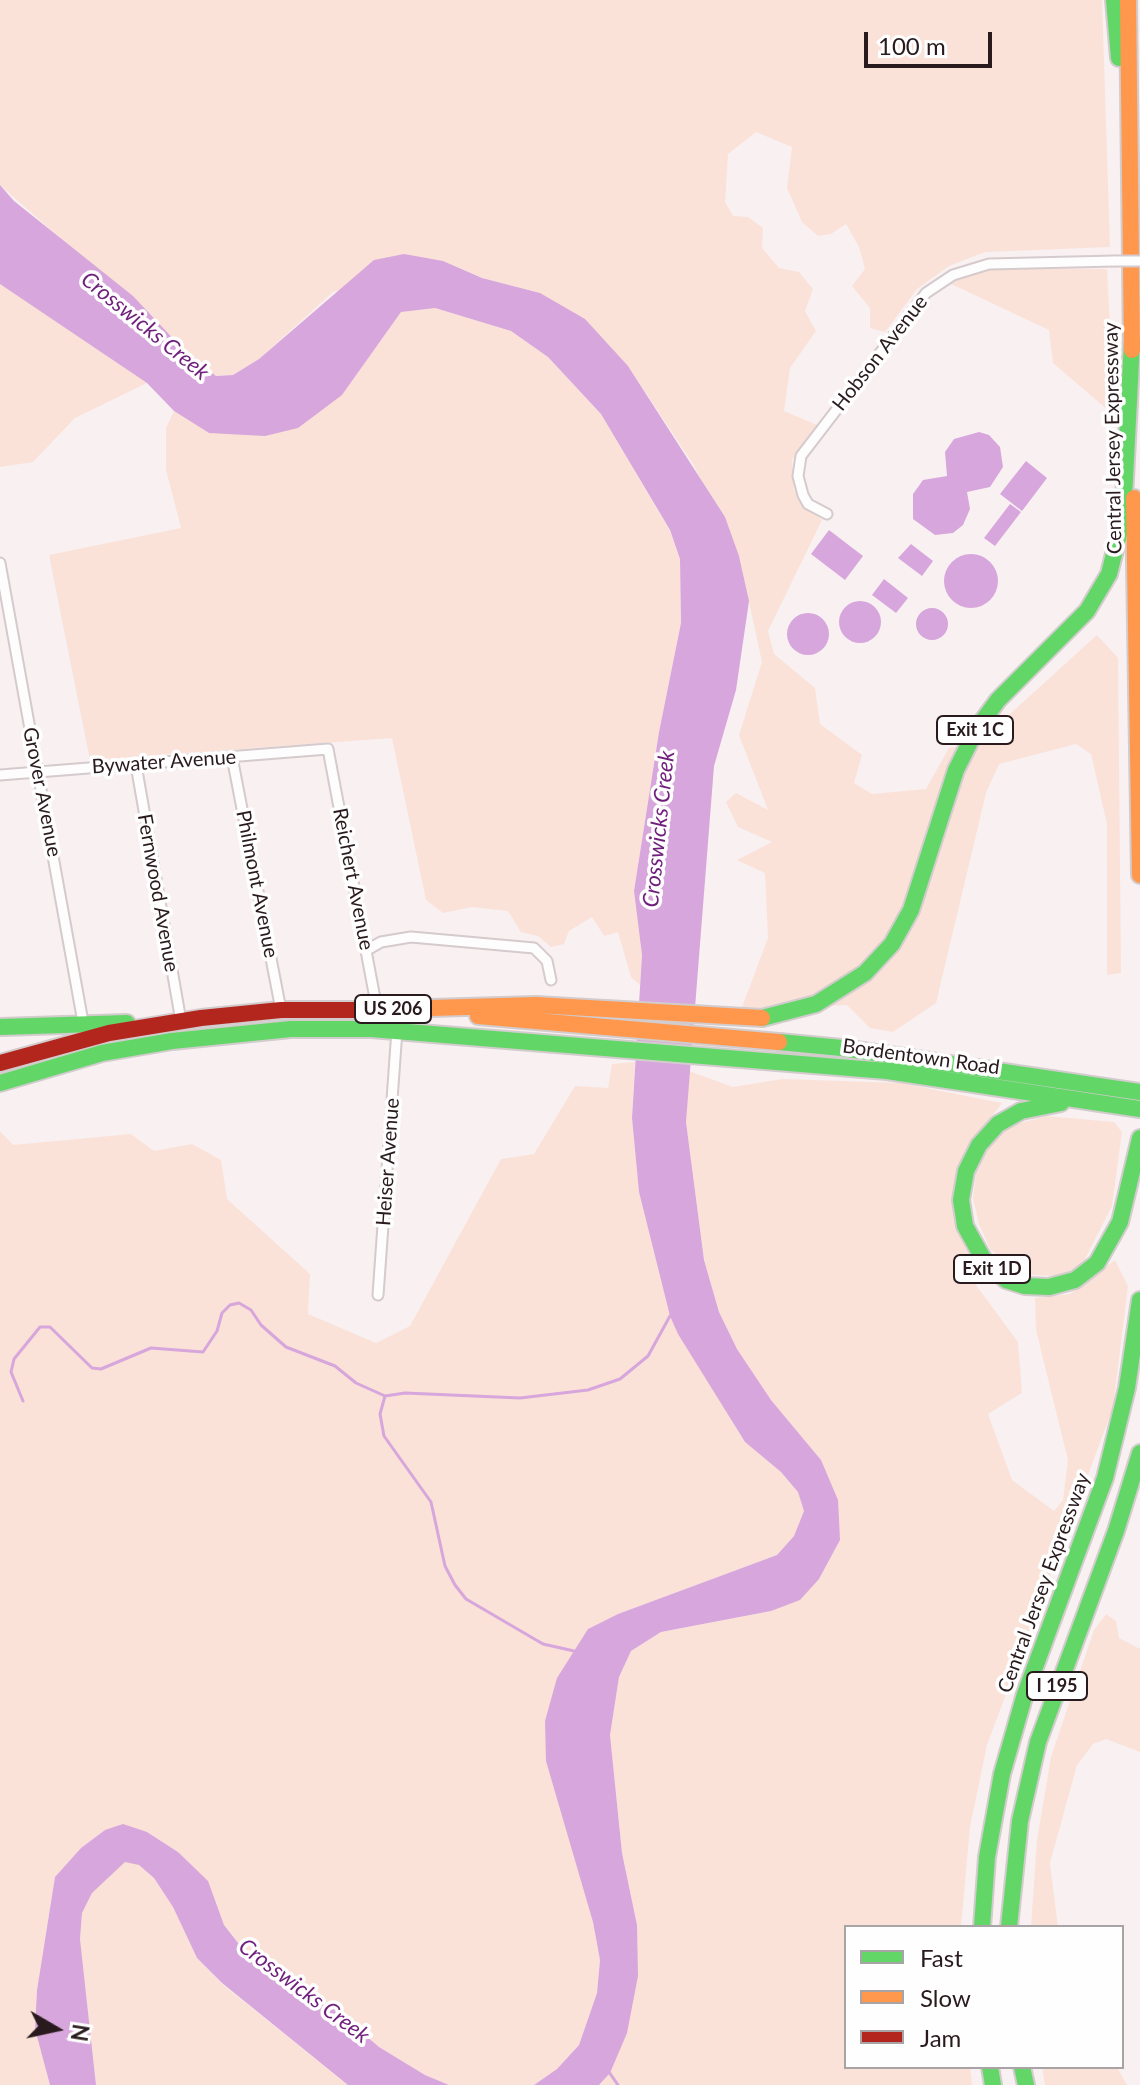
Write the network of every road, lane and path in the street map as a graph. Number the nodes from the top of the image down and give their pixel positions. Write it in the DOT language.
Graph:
graph roads {
  1 [pos="1114,0"];
  2 [pos="1128,0"];
  3 [pos="1135,255"];
  4 [pos="1132,341"];
  5 [pos="827,514"];
  6 [pos="0,563"];
  7 [pos="328,749"];
  8 [pos="232,757"];
  9 [pos="136,765"];
  10 [pos="39,772"];
  11 [pos="0,775"];
  12 [pos="1140,875"];
  13 [pos="367,950"];
  14 [pos="551,980"];
  15 [pos="377,1009"];
  16 [pos="281,1010"];
  17 [pos="607,1016"];
  18 [pos="181,1021"];
  19 [pos="83,1022"];
  20 [pos="156,1025"];
  21 [pos="0,1027"];
  22 [pos="397,1030"];
  23 [pos="0,1063"];
  24 [pos="0,1083"];
  25 [pos="1140,1092"];
  26 [pos="1112,1096"];
  27 [pos="1078,1100"];
  28 [pos="1140,1109"];
  29 [pos="1140,1138"];
  30 [pos="378,1295"];
  31 [pos="1140,1300"];
  32 [pos="1140,1453"];
  33 [pos="982,1925"];
  34 [pos="1009,1925"];
  1 -- 3 [label="highway"];
  2 -- 3 [label="highway, Central Jersey Expressway"];
  3 -- 4 [label="highway, Central Jersey Expressway"];
  3 -- 5 [label="street, Hobson Avenue, bridge"];
  4 -- 12 [label="highway, Central Jersey Expressway"];
  4 -- 17 [label="highway, Exit 1C"];
  6 -- 10 [label="street, Grover Avenue"];
  7 -- 8 [label="street, Bywater Avenue"];
  7 -- 13 [label="street, Reichert Avenue"];
  8 -- 9 [label="street, Bywater Avenue"];
  8 -- 16 [label="street, Philmont Avenue"];
  9 -- 10 [label="street, Bywater Avenue"];
  9 -- 18 [label="street, Fernwood Avenue"];
  10 -- 11 [label="street, Bywater Avenue"];
  10 -- 19 [label="street, Grover Avenue"];
  13 -- 14 [label="street"];
  13 -- 15 [label="street, Reichert Avenue"];
  15 -- 16 [label="highway, US 206"];
  15 -- 17 [label="highway, US 206"];
  16 -- 18 [label="highway, US 206"];
  17 -- 26 [label="highway, Bordentown Road / US 206"];
  18 -- 20 [label="highway, US 206"];
  19 -- 20 [label="highway"];
  19 -- 21 [label="highway"];
  20 -- 23 [label="highway, US 206"];
  22 -- 24 [label="highway, US 206"];
  22 -- 27 [label="highway, Bordentown Road / US 206"];
  22 -- 30 [label="street, Heiser Avenue"];
  25 -- 26 [label="highway, Bordentown Road / US 206"];
  26 -- 27 [label="highway, Bordentown Road / US 206"];
  26 -- 28 [label="highway, Bordentown Road / US 206"];
  27 -- 29 [label="highway, Exit 1D"];
  31 -- 33 [label="highway, Central Jersey Expressway / I 195"];
  32 -- 34 [label="highway, I 195"];
}
